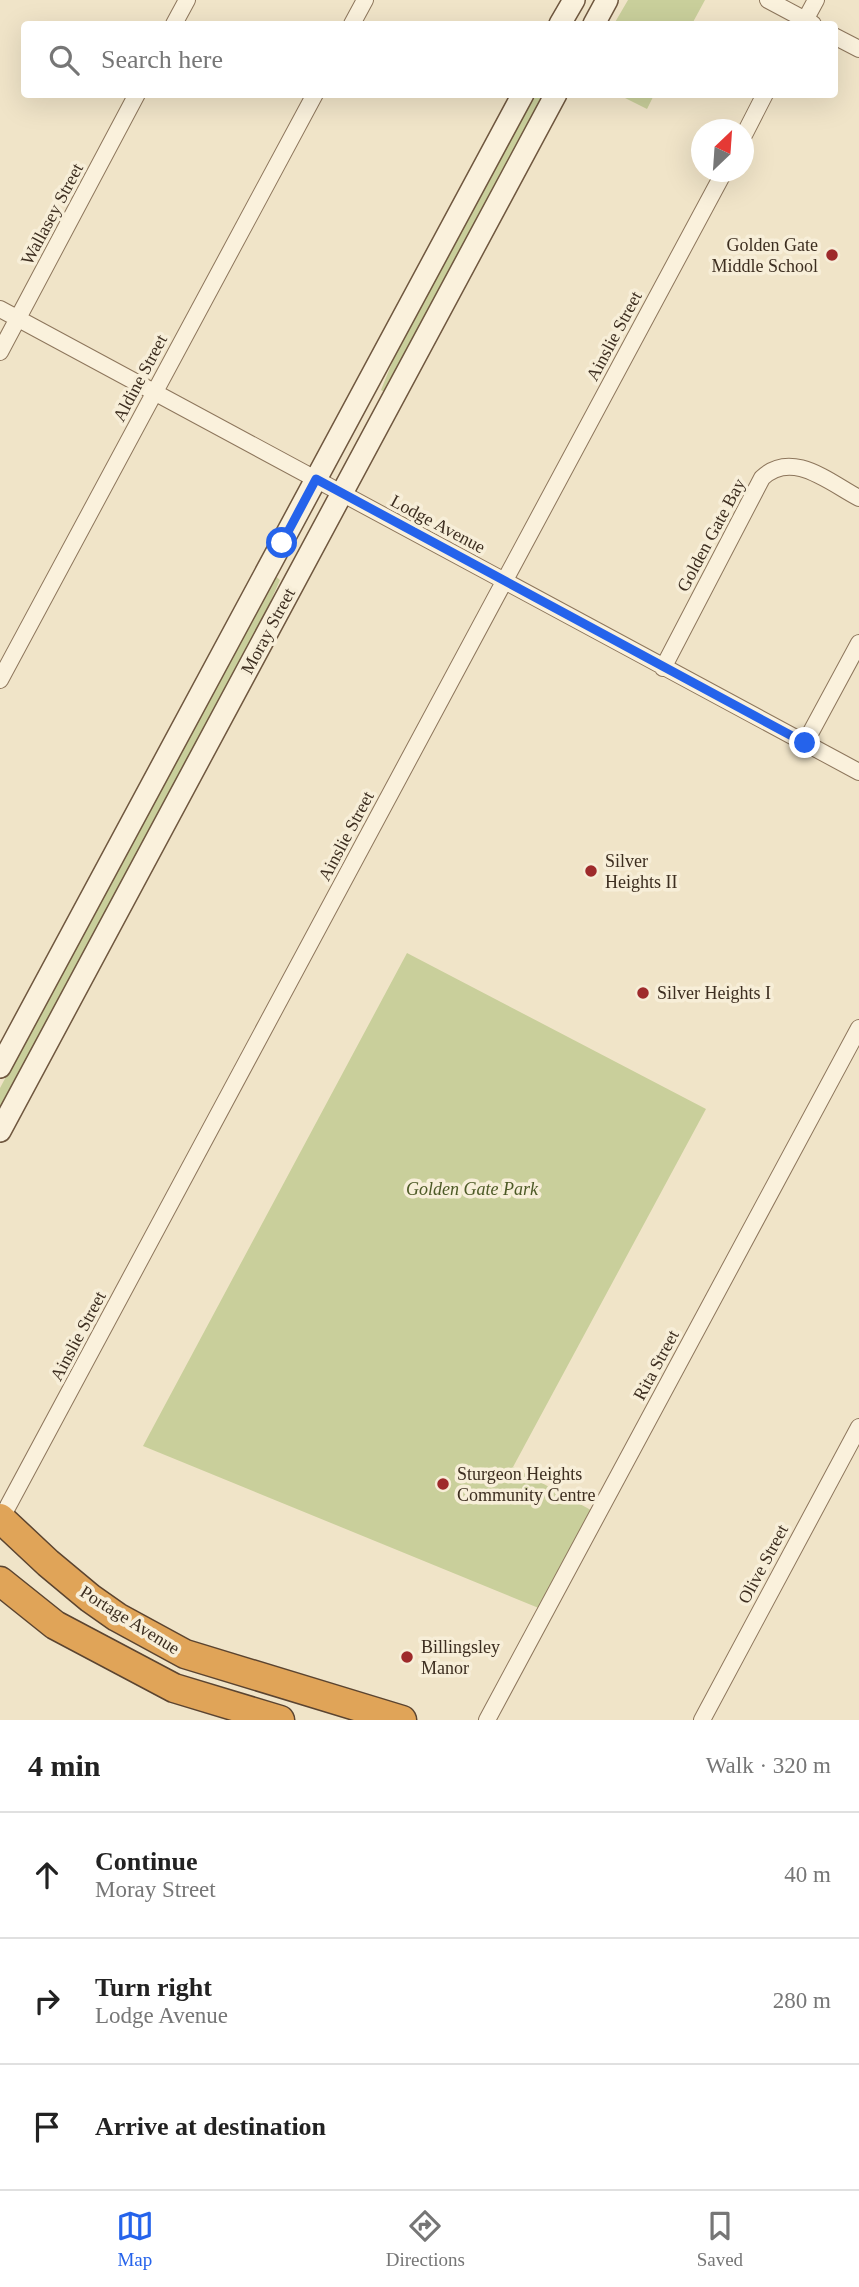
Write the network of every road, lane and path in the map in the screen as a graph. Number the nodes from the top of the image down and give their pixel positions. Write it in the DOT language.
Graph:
graph roads {
  1 [pos="187,0"];
  2 [pos="365,0"];
  3 [pos="574,0"];
  4 [pos="607,0"];
  5 [pos="768,0"];
  6 [pos="816,0"];
  7 [pos="176,21"];
  8 [pos="354,21"];
  9 [pos="563,21"];
  10 [pos="596,21"];
  11 [pos="804,21"];
  12 [pos="808,21"];
  13 [pos="838,38"];
  14 [pos="859,49"];
  15 [pos="135,98"];
  16 [pos="313,98"];
  17 [pos="521,98"];
  18 [pos="554,98"];
  19 [pos="763,98"];
  20 [pos="752,119"];
  21 [pos="719,182"];
  22 [pos="0,309"];
  23 [pos="18,318"];
  24 [pos="0,352"];
  25 [pos="155,391"];
  26 [pos="316,479"];
  27 [pos="342,493"];
  28 [pos="859,498"];
  29 [pos="504,581"];
  30 [pos="859,643"];
  31 [pos="663,668"];
  32 [pos="0,680"];
  33 [pos="805,743"];
  34 [pos="859,772"];
  35 [pos="859,1028"];
  36 [pos="0,1067"];
  37 [pos="0,1131"];
  38 [pos="859,1427"];
  39 [pos="1,1518"];
  40 [pos="0,1581"];
  41 [pos="90,1598"];
  42 [pos="27,1604"];
  43 [pos="172,1647"];
  44 [pos="122,1661"];
  45 [pos="280,1720"];
  46 [pos="402,1720"];
  47 [pos="487,1720"];
  48 [pos="702,1720"];
  1 -- 7 [label="street"];
  2 -- 8 [label="street"];
  3 -- 9 [label="main road"];
  4 -- 10 [label="main road"];
  5 -- 11 [label="street"];
  6 -- 12 [label="street"];
  13 -- 14 [label="street"];
  15 -- 23 [label="street, Wallasey Street"];
  16 -- 25 [label="street, Aldine Street"];
  17 -- 26 [label="main road, Moray Street"];
  18 -- 27 [label="main road, Moray Street"];
  19 -- 20 [label="street"];
  21 -- 29 [label="street, Ainslie Street"];
  22 -- 23 [label="street, Lodge Avenue"];
  23 -- 24 [label="street, Wallasey Street"];
  23 -- 25 [label="street, Lodge Avenue"];
  25 -- 26 [label="street, Lodge Avenue"];
  25 -- 32 [label="street, Aldine Street"];
  26 -- 27 [label="street, Lodge Avenue"];
  26 -- 36 [label="main road, Moray Street"];
  27 -- 29 [label="street, Lodge Avenue"];
  27 -- 37 [label="main road, Moray Street"];
  28 -- 31 [label="street, Golden Gate Bay"];
  29 -- 31 [label="street, Lodge Avenue"];
  29 -- 39 [label="street, Ainslie Street"];
  30 -- 33 [label="street"];
  31 -- 33 [label="street, Lodge Avenue"];
  33 -- 34 [label="street, Lodge Avenue"];
  35 -- 47 [label="street, Rita Street"];
  38 -- 48 [label="street, Olive Street"];
  39 -- 41 [label="highway, Portage Avenue"];
  40 -- 42 [label="highway, Portage Avenue"];
  41 -- 42 [label="highway"];
  41 -- 43 [label="highway, Portage Avenue"];
  42 -- 44 [label="highway, Portage Avenue"];
  43 -- 44 [label="highway"];
  43 -- 46 [label="highway, Portage Avenue"];
  44 -- 45 [label="highway, Portage Avenue"];
}
